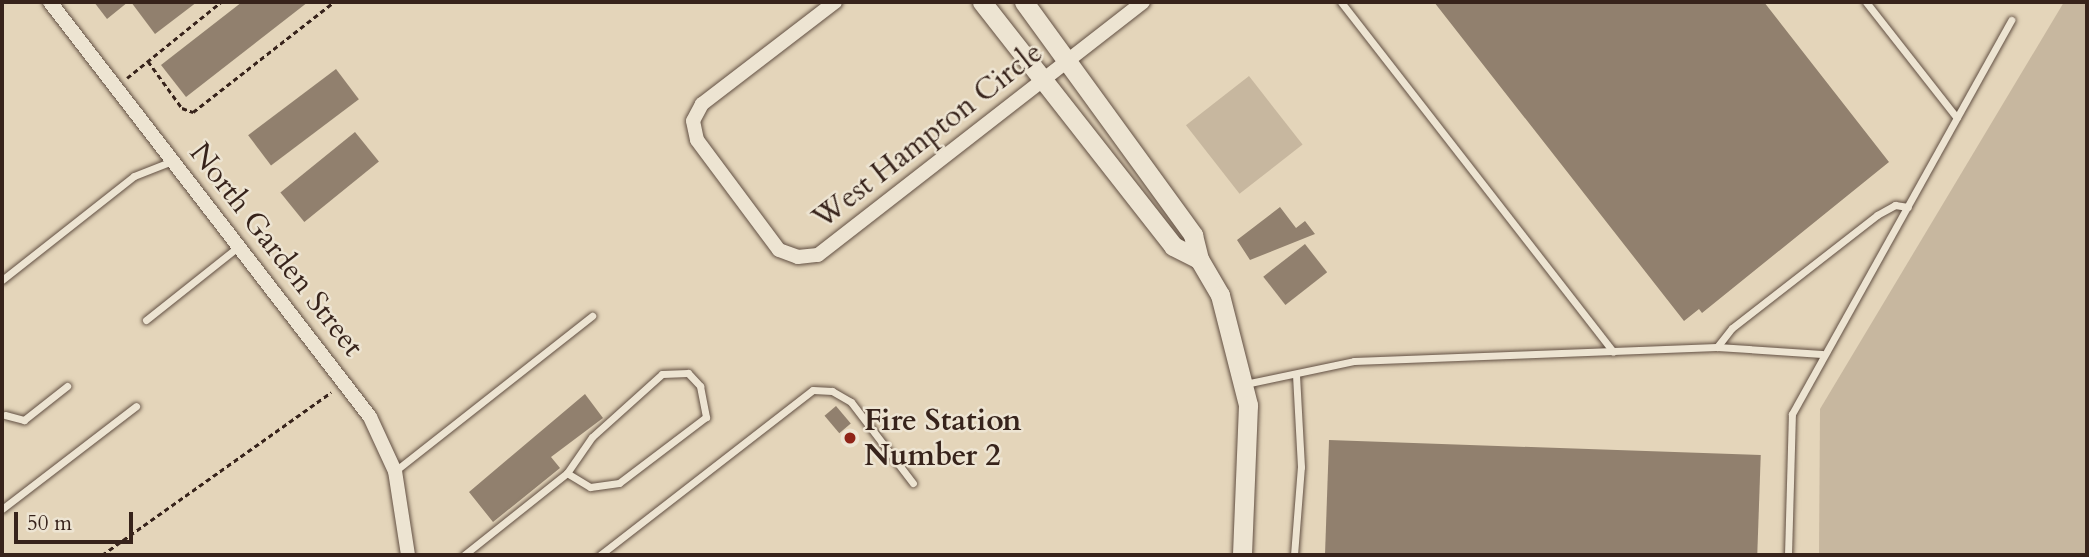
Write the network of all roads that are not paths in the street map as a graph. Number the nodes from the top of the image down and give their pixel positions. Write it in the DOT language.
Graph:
graph roads {
  1 [pos="50,2"];
  2 [pos="835,2"];
  3 [pos="982,2"];
  4 [pos="1024,2"];
  5 [pos="1143,2"];
  6 [pos="1341,2"];
  7 [pos="1866,2"];
  8 [pos="2011,19"];
  9 [pos="1069,60"];
  10 [pos="1041,81"];
  11 [pos="1956,118"];
  12 [pos="173,160"];
  13 [pos="1146,168"];
  14 [pos="1124,185"];
  15 [pos="1908,207"];
  16 [pos="240,246"];
  17 [pos="1199,259"];
  18 [pos="2,280"];
  19 [pos="592,316"];
  20 [pos="146,320"];
  21 [pos="1717,347"];
  22 [pos="1613,352"];
  23 [pos="1822,354"];
  24 [pos="1296,376"];
  25 [pos="1245,384"];
  26 [pos="67,386"];
  27 [pos="136,406"];
  28 [pos="3,415"];
  29 [pos="396,471"];
  30 [pos="567,473"];
  31 [pos="913,483"];
  32 [pos="2,509"];
  33 [pos="408,555"];
  34 [pos="464,555"];
  35 [pos="600,555"];
  36 [pos="1241,555"];
  37 [pos="1294,555"];
  38 [pos="1788,555"];
  1 -- 12 [label="street, North Garden Street"];
  2 -- 10 [label="street, West Hampton Circle"];
  3 -- 10 [label="street"];
  4 -- 9 [label="street"];
  5 -- 9 [label="street, West Hampton Circle"];
  6 -- 22 [label="lane"];
  7 -- 11 [label="lane"];
  8 -- 11 [label="lane"];
  9 -- 10 [label="street, West Hampton Circle"];
  9 -- 13 [label="street"];
  10 -- 14 [label="street"];
  11 -- 15 [label="lane"];
  12 -- 16 [label="street, North Garden Street"];
  12 -- 18 [label="lane"];
  13 -- 14 [label="street"];
  13 -- 17 [label="street"];
  14 -- 17 [label="street"];
  15 -- 21 [label="lane"];
  15 -- 23 [label="lane"];
  16 -- 20 [label="lane"];
  16 -- 29 [label="street, North Garden Street"];
  17 -- 25 [label="street"];
  19 -- 29 [label="lane"];
  21 -- 22 [label="lane"];
  21 -- 23 [label="lane"];
  22 -- 24 [label="lane"];
  23 -- 38 [label="lane"];
  24 -- 25 [label="lane"];
  24 -- 37 [label="lane"];
  25 -- 36 [label="street"];
  26 -- 28 [label="lane"];
  27 -- 32 [label="lane"];
  29 -- 33 [label="street, North Garden Street"];
  30 -- 30 [label="lane"];
  30 -- 34 [label="lane"];
  31 -- 35 [label="lane"];
}
